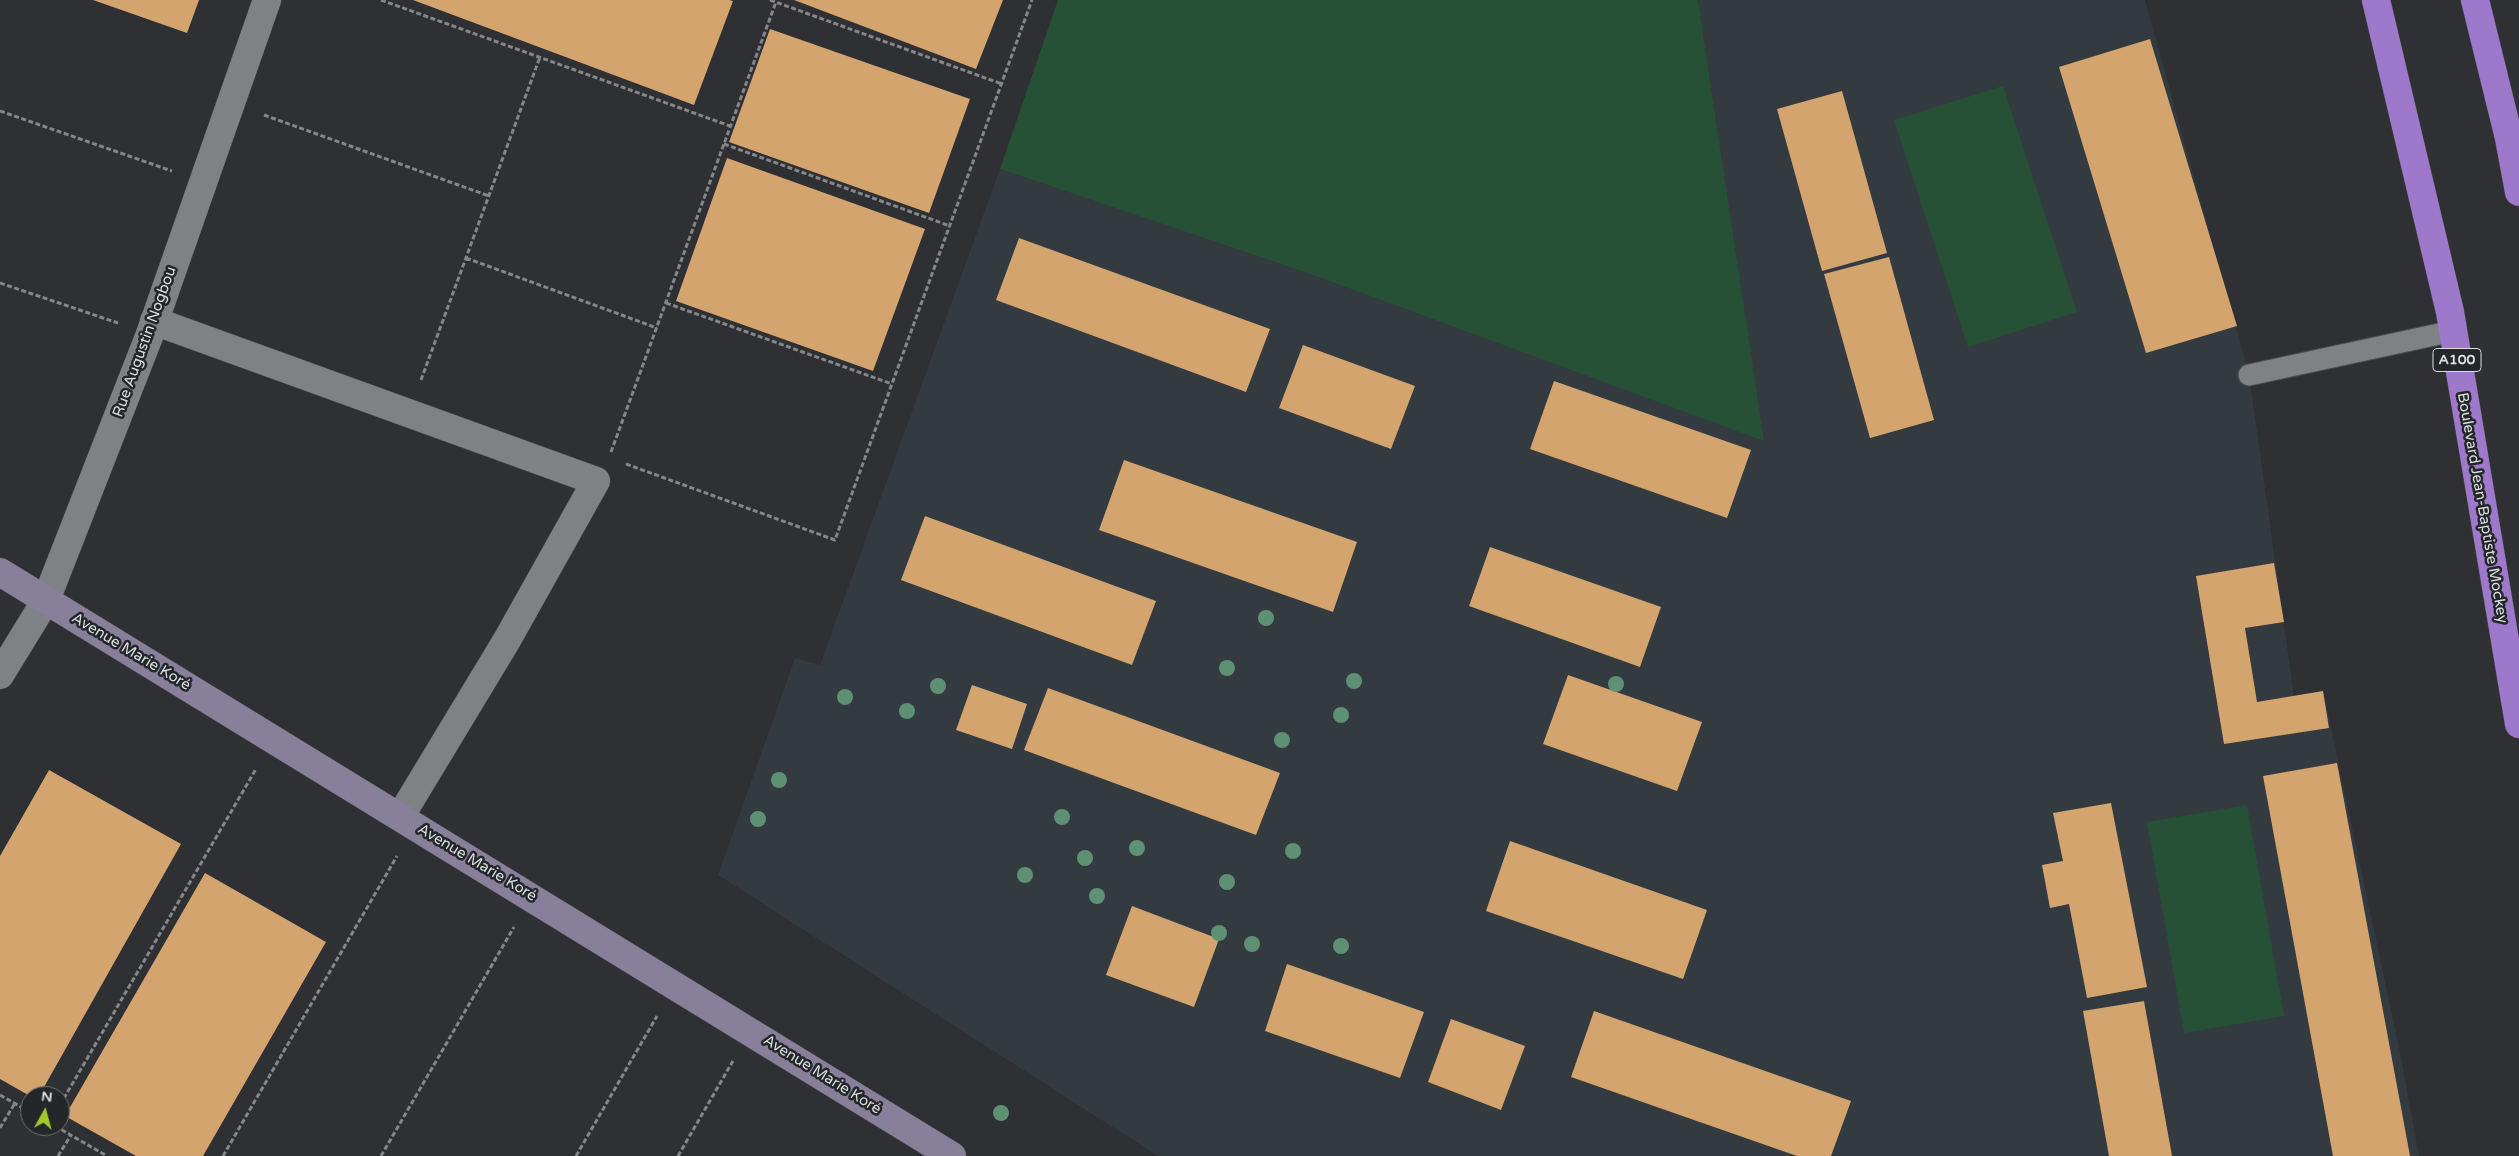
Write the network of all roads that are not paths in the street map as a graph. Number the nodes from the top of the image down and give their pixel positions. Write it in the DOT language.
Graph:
graph roads {
  1 [pos="267,0"];
  2 [pos="2376,0"];
  3 [pos="2475,0"];
  4 [pos="2519,192"];
  5 [pos="152,328"];
  6 [pos="2452,331"];
  7 [pos="2249,375"];
  8 [pos="0,572"];
  9 [pos="46,600"];
  10 [pos="0,675"];
  11 [pos="2519,724"];
  12 [pos="407,821"];
  13 [pos="952,1156"];
  1 -- 5 [label="street, Rue Augustin Nogbou"];
  2 -- 6 [label="highway, Boulevard Jean-Baptiste Mockey / A100"];
  3 -- 4 [label="highway"];
  5 -- 9 [label="street, Rue Augustin Nogbou"];
  5 -- 12 [label="street"];
  6 -- 7 [label="lane"];
  6 -- 11 [label="highway, Boulevard Jean-Baptiste Mockey / A100"];
  8 -- 9 [label="main road, Avenue Marie Koré"];
  9 -- 10 [label="street, Rue Augustin Nogbou"];
  9 -- 12 [label="main road, Avenue Marie Koré"];
  12 -- 13 [label="main road, Avenue Marie Koré"];
}
